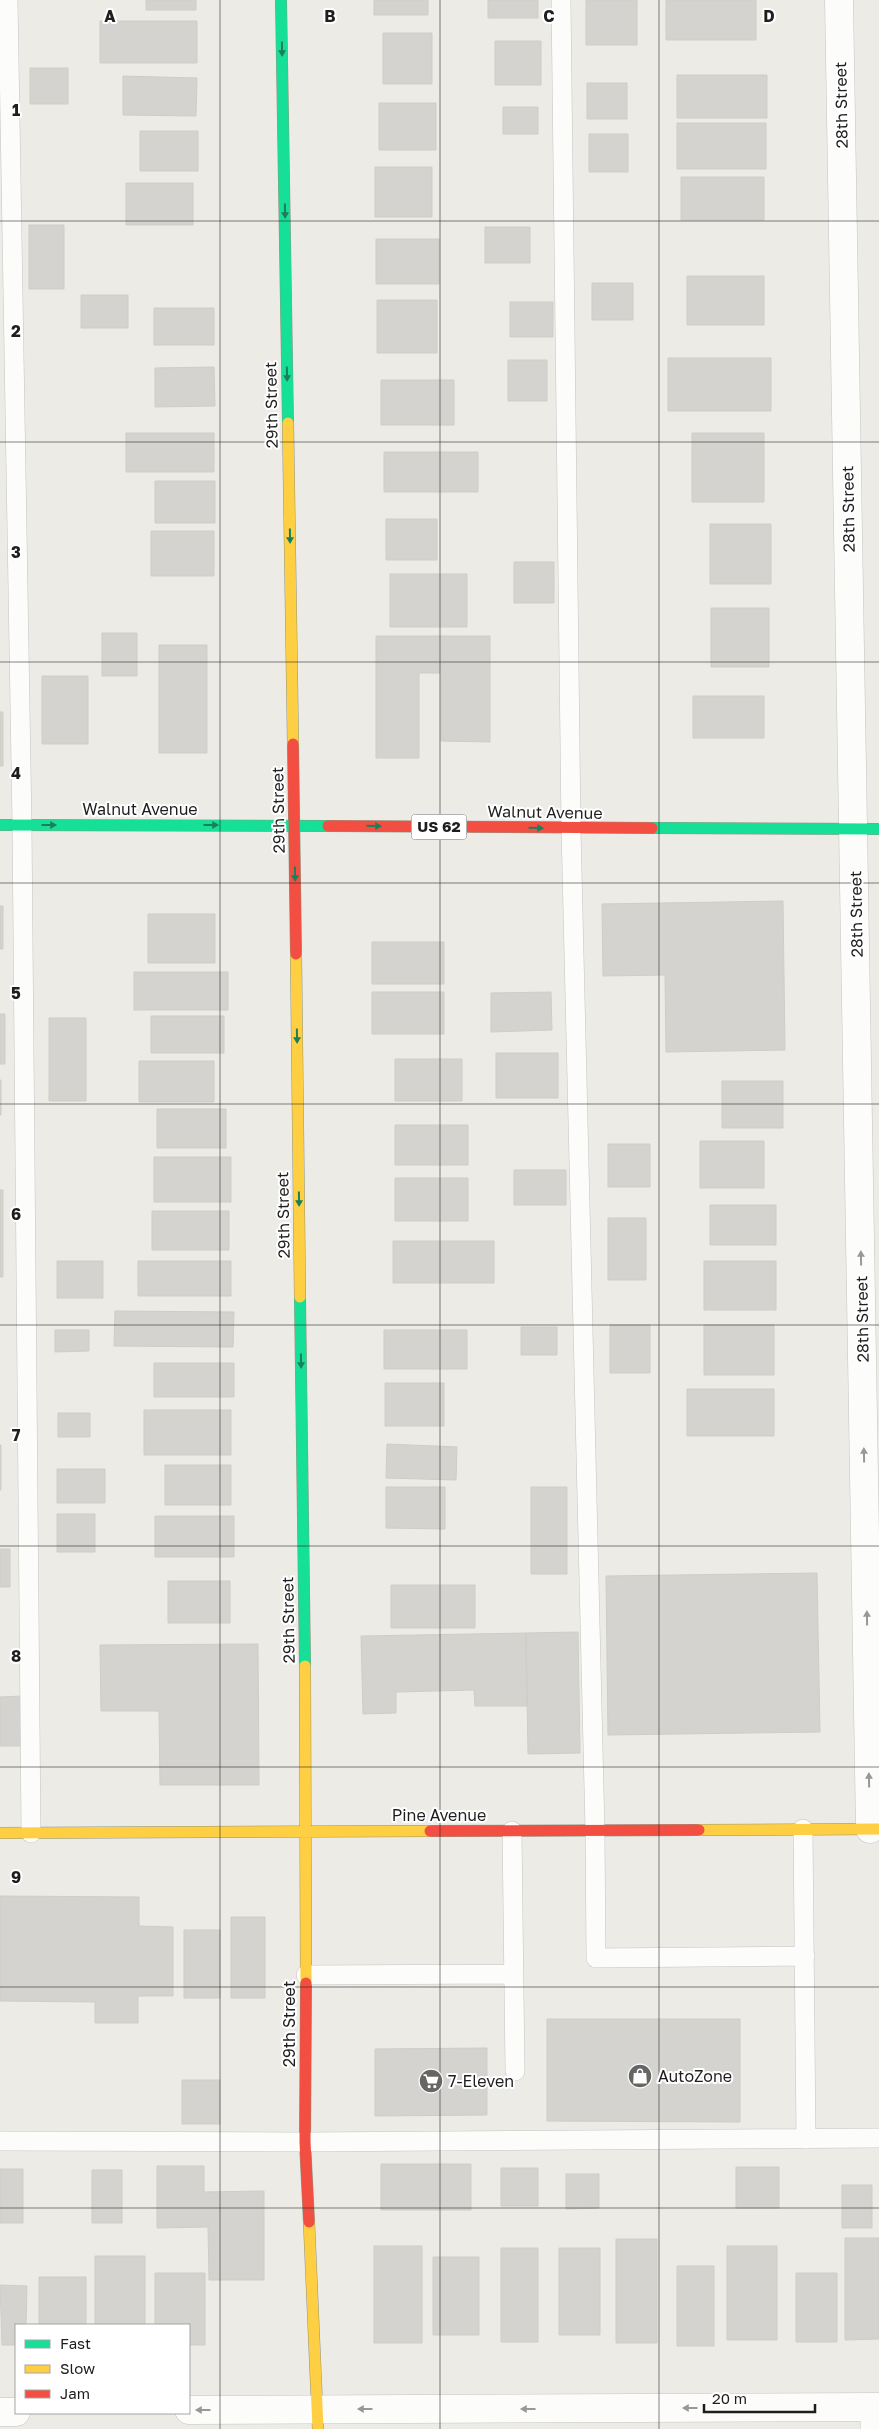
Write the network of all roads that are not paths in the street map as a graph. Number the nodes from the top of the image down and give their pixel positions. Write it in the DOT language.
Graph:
graph roads {
  1 [pos="8,0"];
  2 [pos="281,0"];
  3 [pos="561,0"];
  4 [pos="839,0"];
  5 [pos="0,825"];
  6 [pos="22,825"];
  7 [pos="294,825"];
  8 [pos="570,828"];
  9 [pos="867,829"];
  10 [pos="874,1829"];
  11 [pos="803,1830"];
  12 [pos="512,1831"];
  13 [pos="595,1831"];
  14 [pos="307,1832"];
  15 [pos="0,1833"];
  16 [pos="30,1833"];
  17 [pos="805,1956"];
  18 [pos="514,1974"];
  19 [pos="306,1975"];
  20 [pos="516,2071"];
  21 [pos="879,2138"];
  22 [pos="806,2139"];
  23 [pos="0,2141"];
  24 [pos="305,2142"];
  25 [pos="190,2410"];
  26 [pos="0,2412"];
  27 [pos="15,2412"];
  28 [pos="873,2415"];
  29 [pos="317,2419"];
  1 -- 6 [label="lane"];
  2 -- 7 [label="street, 29th Street, one-way"];
  3 -- 8 [label="lane"];
  4 -- 9 [label="street, 28th Street"];
  5 -- 6 [label="street, Walnut Avenue / US 62"];
  6 -- 7 [label="street, Walnut Avenue / US 62, one-way"];
  6 -- 16 [label="lane"];
  7 -- 8 [label="street, Walnut Avenue / US 62, one-way"];
  7 -- 14 [label="street, 29th Street, one-way"];
  8 -- 9 [label="street, Walnut Avenue / US 62"];
  8 -- 13 [label="lane"];
  10 -- 9 [label="street, 28th Street, one-way"];
  10 -- 11 [label="street, Pine Avenue"];
  11 -- 13 [label="street, Pine Avenue"];
  11 -- 17 [label="lane"];
  12 -- 13 [label="street, Pine Avenue"];
  12 -- 14 [label="street, Pine Avenue"];
  12 -- 18 [label="lane"];
  13 -- 17 [label="lane"];
  14 -- 16 [label="street, Pine Avenue"];
  14 -- 19 [label="street, 29th Street"];
  15 -- 16 [label="street, Pine Avenue"];
  17 -- 22 [label="lane"];
  18 -- 19 [label="lane"];
  18 -- 20 [label="lane"];
  19 -- 24 [label="street, 29th Street"];
  21 -- 22 [label="lane"];
  22 -- 24 [label="lane"];
  23 -- 24 [label="lane"];
  24 -- 29 [label="street, 29th Street"];
  29 -- 25 [label="street, one-way"];
  26 -- 27 [label="street"];
  28 -- 29 [label="street, one-way"];
}
